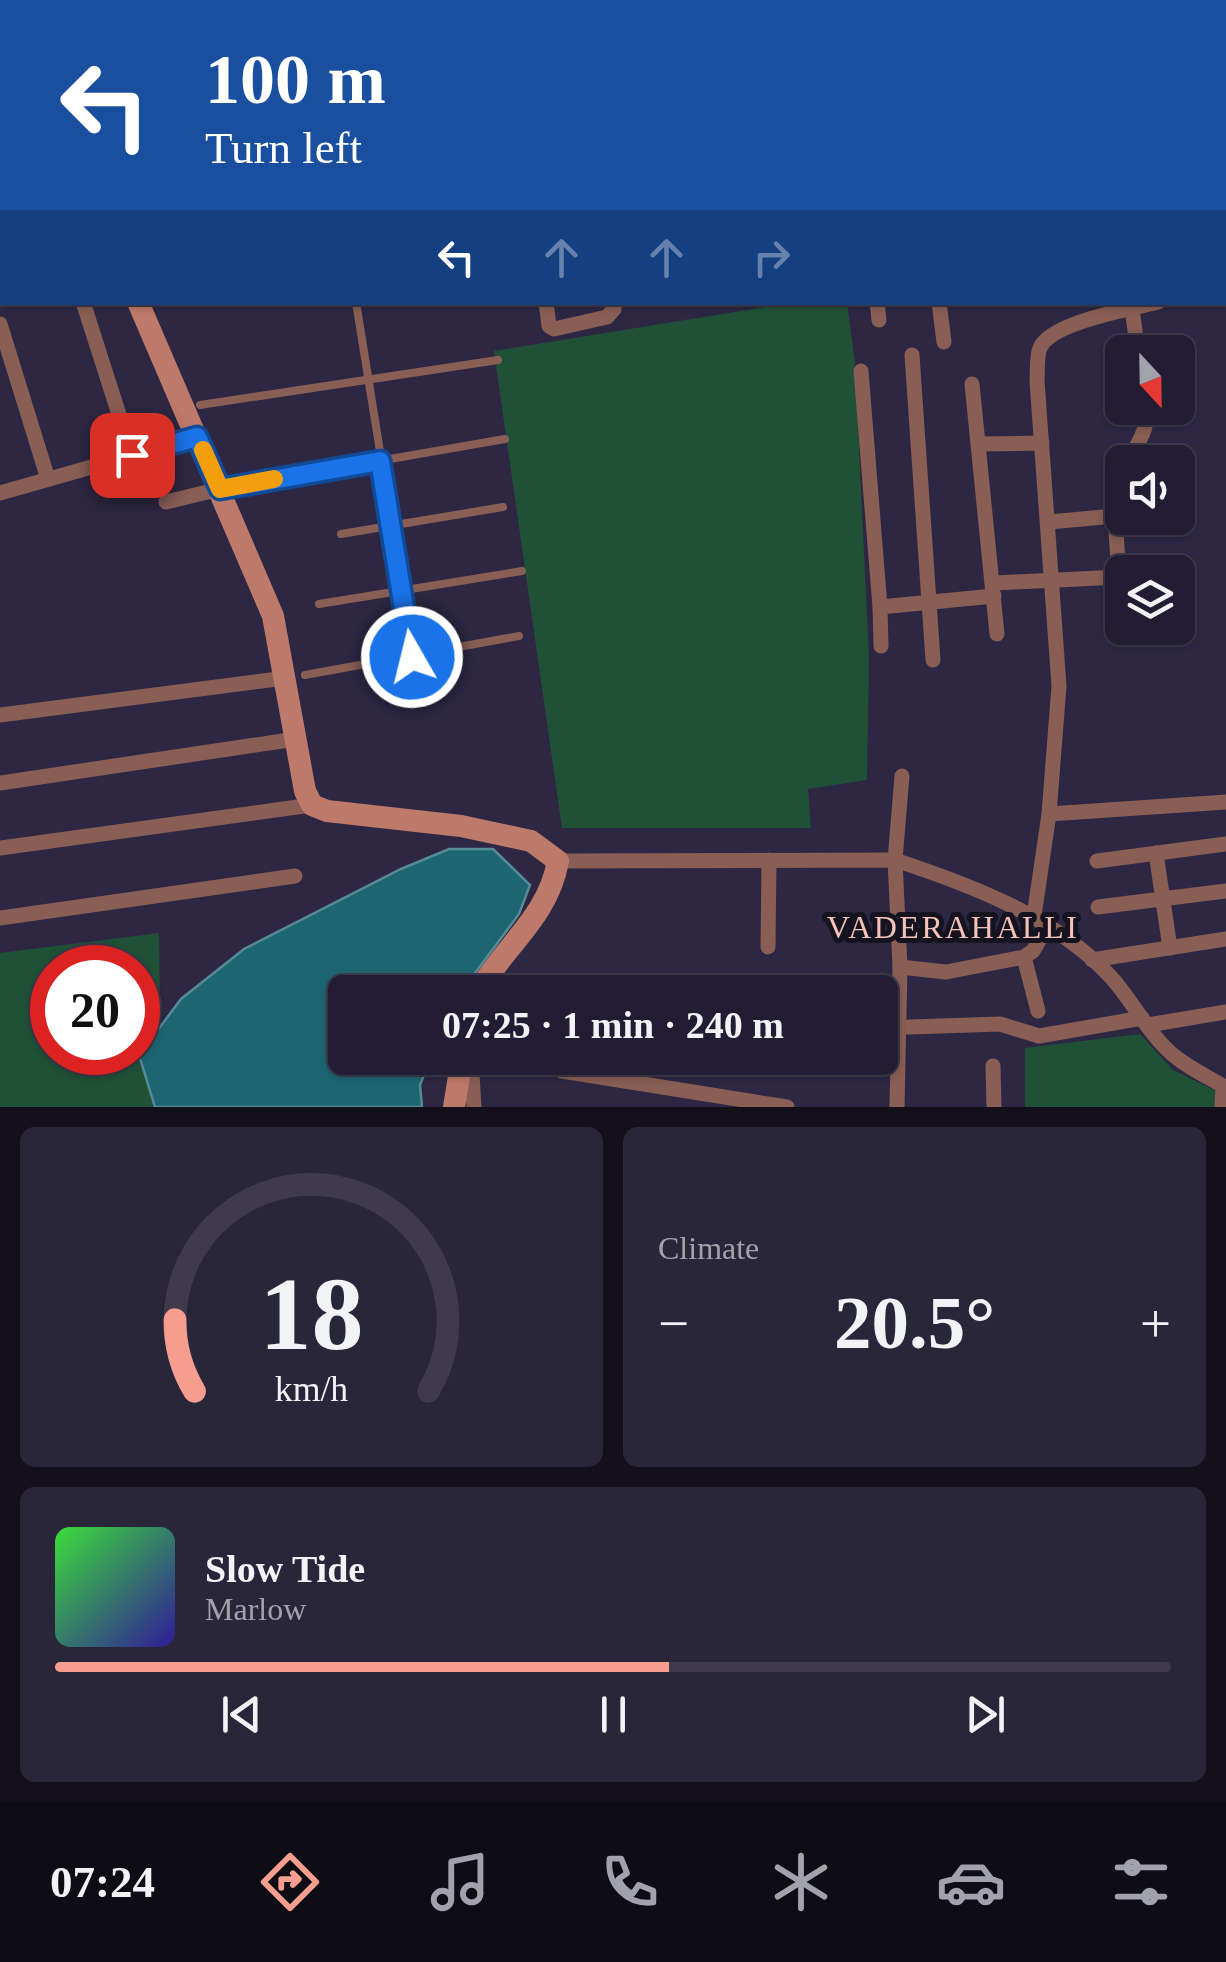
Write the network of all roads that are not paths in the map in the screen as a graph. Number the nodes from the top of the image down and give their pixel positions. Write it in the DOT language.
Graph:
graph roads {
  1 [pos="84,305"];
  2 [pos="139,305"];
  3 [pos="356,305"];
  4 [pos="546,305"];
  5 [pos="614,305"];
  6 [pos="943,305"];
  7 [pos="1147,305"];
  8 [pos="1132,309"];
  9 [pos="0,324"];
  10 [pos="1136,335"];
  11 [pos="944,342"];
  12 [pos="912,356"];
  13 [pos="498,360"];
  14 [pos="860,372"];
  15 [pos="368,382"];
  16 [pos="972,384"];
  17 [pos="200,406"];
  18 [pos="197,437"];
  19 [pos="504,440"];
  20 [pos="1042,443"];
  21 [pos="979,444"];
  22 [pos="132,455"];
  23 [pos="380,461"];
  24 [pos="48,480"];
  25 [pos="220,489"];
  26 [pos="0,494"];
  27 [pos="166,502"];
  28 [pos="503,507"];
  29 [pos="1105,517"];
  30 [pos="1049,522"];
  31 [pos="392,526"];
  32 [pos="341,534"];
  33 [pos="522,571"];
  34 [pos="1105,580"];
  35 [pos="1054,582"];
  36 [pos="994,590"];
  37 [pos="404,592"];
  38 [pos="930,603"];
  39 [pos="319,604"];
  40 [pos="880,607"];
  41 [pos="997,634"];
  42 [pos="519,636"];
  43 [pos="881,646"];
  44 [pos="412,657"];
  45 [pos="933,660"];
  46 [pos="295,676"];
  47 [pos="0,714"];
  48 [pos="296,739"];
  49 [pos="902,776"];
  50 [pos="0,783"];
  51 [pos="1226,802"];
  52 [pos="312,805"];
  53 [pos="1049,814"];
  54 [pos="1226,844"];
  55 [pos="0,848"];
  56 [pos="1156,853"];
  57 [pos="769,860"];
  58 [pos="895,860"];
  59 [pos="558,861"];
  60 [pos="1097,861"];
  61 [pos="295,876"];
  62 [pos="1226,891"];
  63 [pos="1162,900"];
  64 [pos="1098,907"];
  65 [pos="0,918"];
  66 [pos="1041,921"];
  67 [pos="1226,939"];
  68 [pos="768,947"];
  69 [pos="1170,948"];
  70 [pos="1024,957"];
  71 [pos="1092,960"];
  72 [pos="900,968"];
  73 [pos="488,975"];
  74 [pos="898,990"];
  75 [pos="1038,1011"];
  76 [pos="1226,1012"];
  77 [pos="1145,1022"];
  78 [pos="898,1027"];
  79 [pos="993,1066"];
  80 [pos="459,1075"];
  81 [pos="473,1075"];
  82 [pos="587,1075"];
  83 [pos="893,1075"];
  84 [pos="1224,1086"];
  85 [pos="454,1107"];
  86 [pos="474,1107"];
  87 [pos="786,1107"];
  88 [pos="897,1107"];
  89 [pos="994,1107"];
  90 [pos="1222,1107"];
  1 -- 22 [label="street"];
  2 -- 18 [label="street"];
  3 -- 15 [label="lane"];
  4 -- 5 [label="street"];
  6 -- 11 [label="street"];
  7 -- 8 [label="street"];
  8 -- 10 [label="street"];
  8 -- 20 [label="street"];
  9 -- 24 [label="street"];
  12 -- 38 [label="street"];
  13 -- 15 [label="lane"];
  14 -- 40 [label="street"];
  15 -- 17 [label="lane"];
  15 -- 23 [label="lane"];
  16 -- 21 [label="street"];
  18 -- 22 [label="street"];
  18 -- 25 [label="street"];
  19 -- 23 [label="lane"];
  20 -- 21 [label="street"];
  20 -- 30 [label="street"];
  21 -- 36 [label="street"];
  22 -- 24 [label="street"];
  23 -- 25 [label="lane"];
  23 -- 31 [label="lane"];
  24 -- 26 [label="street"];
  25 -- 27 [label="street"];
  25 -- 46 [label="street"];
  28 -- 31 [label="lane"];
  29 -- 30 [label="street"];
  30 -- 35 [label="street"];
  31 -- 32 [label="lane"];
  31 -- 37 [label="lane"];
  33 -- 37 [label="lane"];
  34 -- 35 [label="street"];
  35 -- 36 [label="street"];
  35 -- 53 [label="street"];
  36 -- 38 [label="street"];
  36 -- 41 [label="street"];
  37 -- 39 [label="lane"];
  37 -- 44 [label="lane"];
  38 -- 40 [label="street"];
  38 -- 45 [label="street"];
  40 -- 43 [label="street"];
  42 -- 44 [label="lane"];
  44 -- 46 [label="lane"];
  46 -- 47 [label="street"];
  46 -- 48 [label="street"];
  48 -- 50 [label="street"];
  48 -- 52 [label="street"];
  49 -- 58 [label="street"];
  51 -- 53 [label="street"];
  52 -- 55 [label="street"];
  52 -- 59 [label="street"];
  53 -- 66 [label="street"];
  54 -- 56 [label="street"];
  56 -- 60 [label="street"];
  56 -- 63 [label="street"];
  57 -- 58 [label="street"];
  57 -- 59 [label="street"];
  57 -- 68 [label="street"];
  58 -- 66 [label="street"];
  58 -- 72 [label="street"];
  59 -- 73 [label="street"];
  61 -- 65 [label="street"];
  62 -- 63 [label="street"];
  63 -- 64 [label="street"];
  63 -- 69 [label="street"];
  66 -- 70 [label="street"];
  66 -- 71 [label="street"];
  67 -- 69 [label="street"];
  69 -- 71 [label="street"];
  70 -- 72 [label="street"];
  70 -- 75 [label="street"];
  71 -- 77 [label="street"];
  72 -- 74 [label="street"];
  76 -- 77 [label="street"];
  77 -- 78 [label="street"];
  77 -- 84 [label="street"];
  79 -- 89 [label="street"];
  80 -- 85 [label="street"];
  81 -- 86 [label="street"];
  82 -- 87 [label="street"];
  83 -- 88 [label="street"];
  84 -- 90 [label="street"];
}
